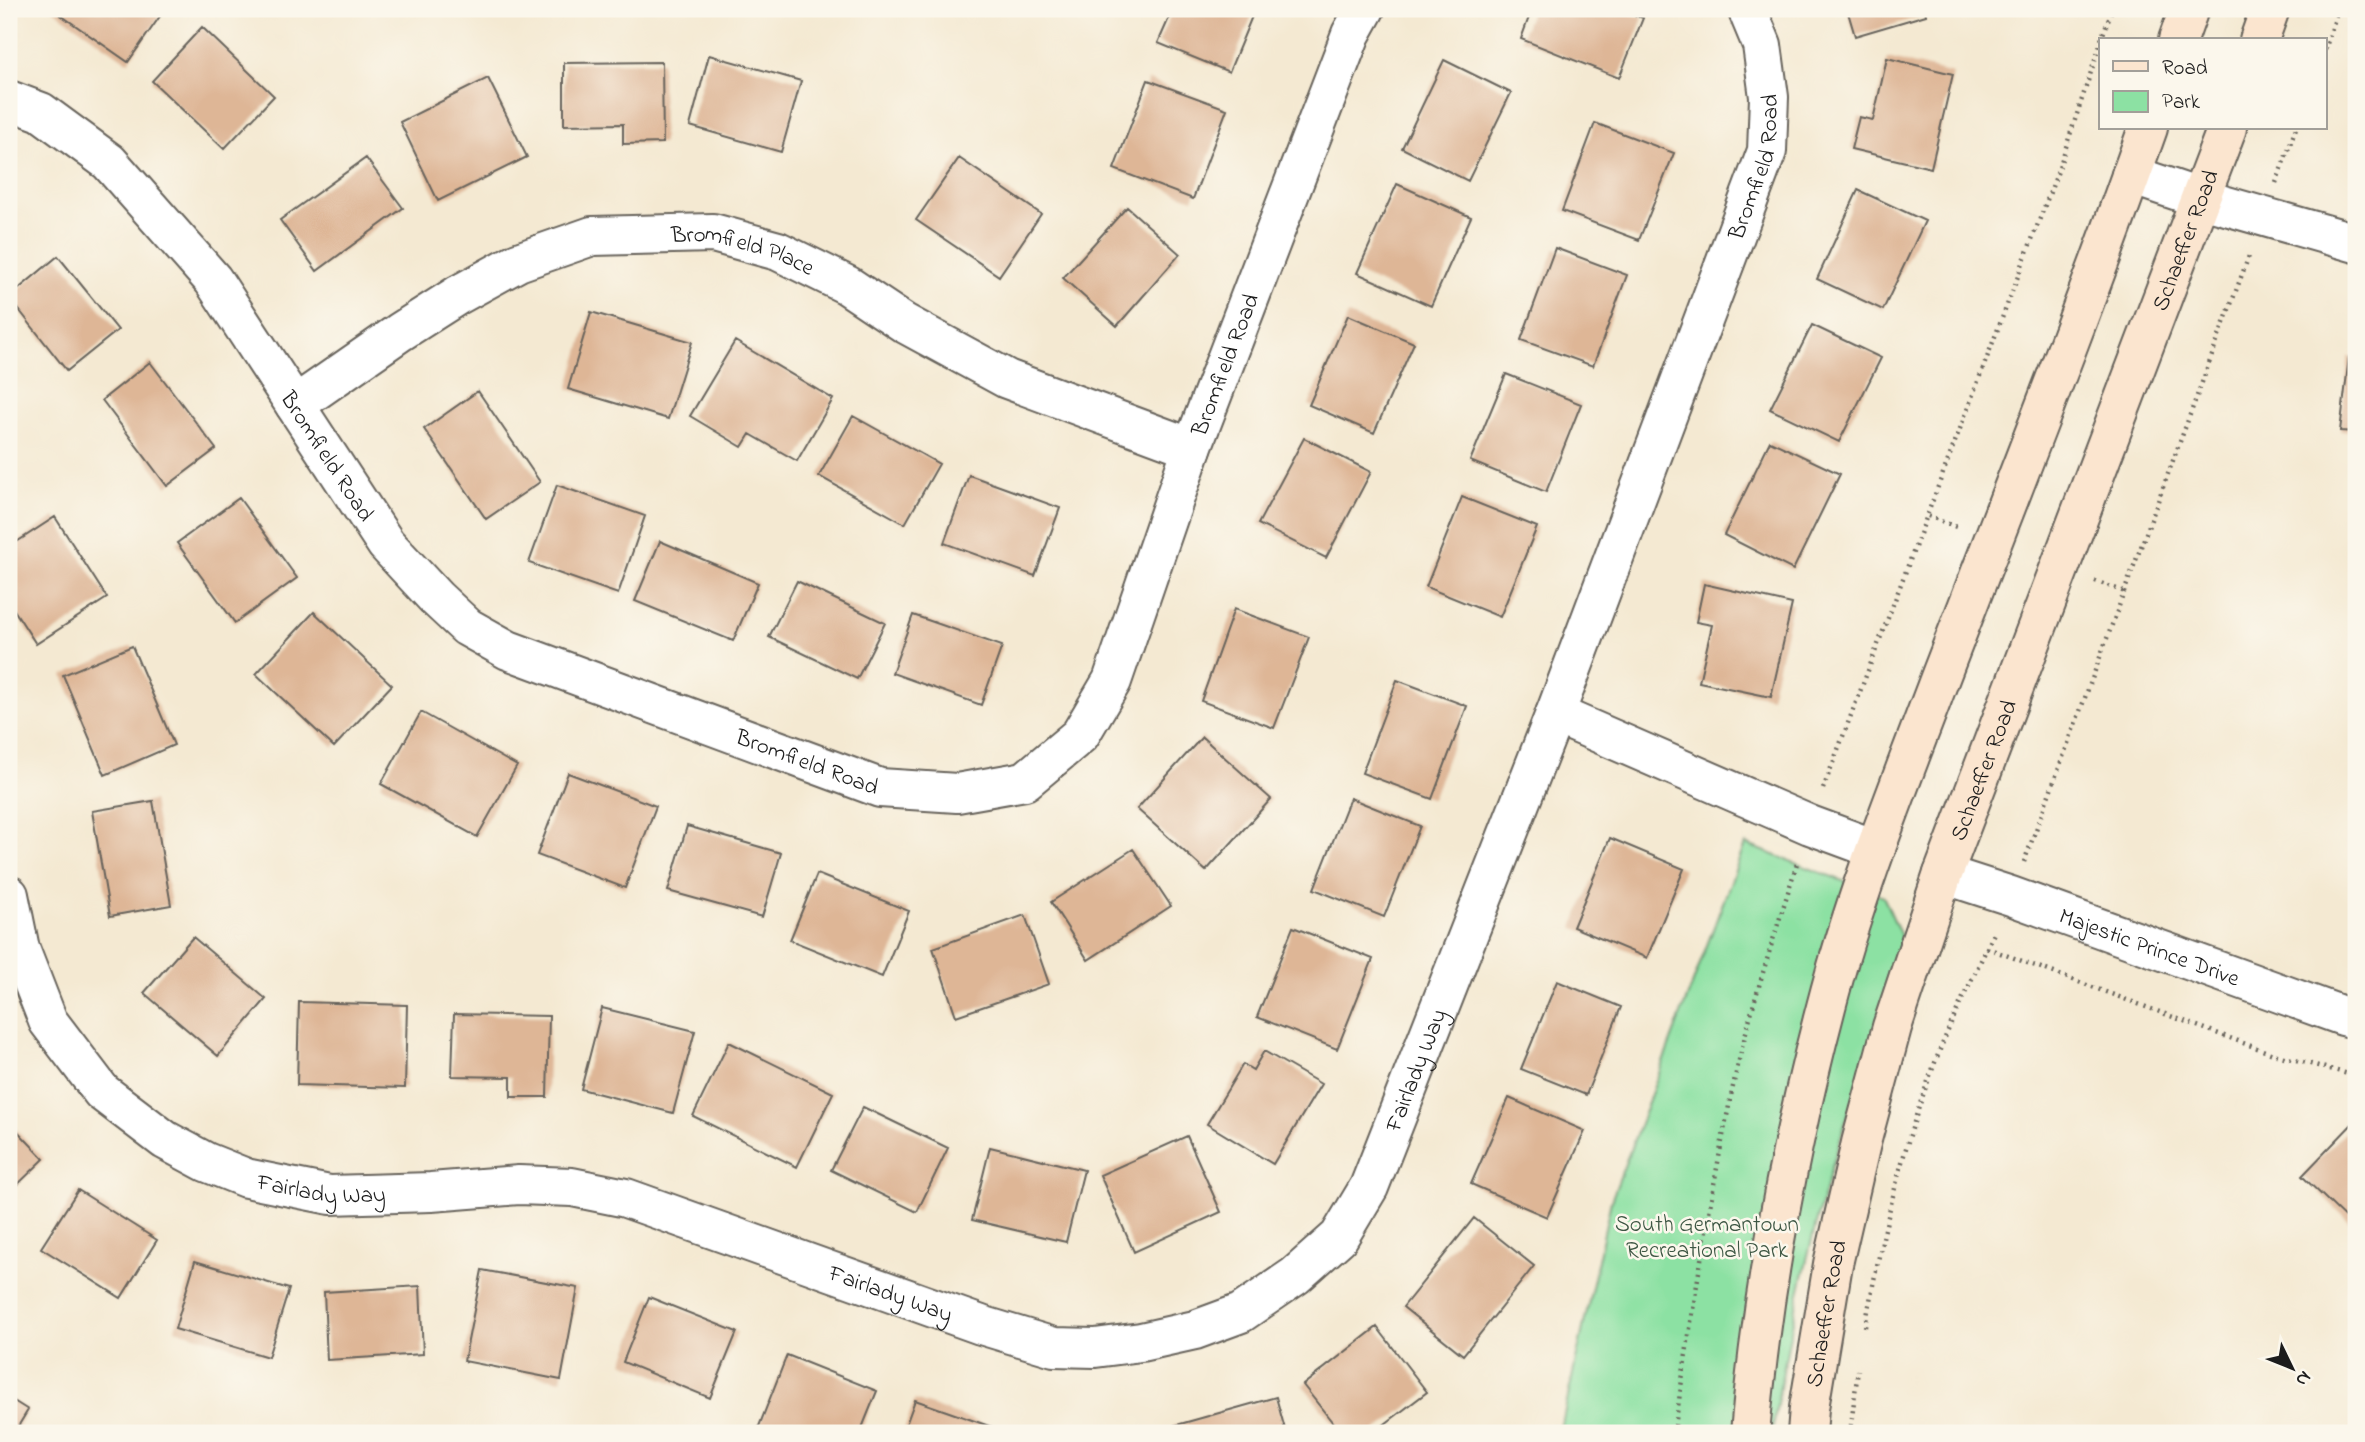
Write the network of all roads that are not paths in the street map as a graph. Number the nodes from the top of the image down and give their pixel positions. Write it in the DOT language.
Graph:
graph roads {
  1 [pos="1365,9"];
  2 [pos="1747,9"];
  3 [pos="2189,9"];
  4 [pos="2270,9"];
  5 [pos="2179,38"];
  6 [pos="2260,38"];
  7 [pos="9,100"];
  8 [pos="2147,130"];
  9 [pos="2226,130"];
  10 [pos="2131,175"];
  11 [pos="2202,199"];
  12 [pos="2356,243"];
  13 [pos="295,405"];
  14 [pos="1192,448"];
  15 [pos="1555,714"];
  16 [pos="1875,849"];
  17 [pos="1943,874"];
  18 [pos="9,895"];
  19 [pos="2356,1019"];
  20 [pos="1750,1433"];
  21 [pos="1808,1433"];
  1 -- 14 [label="street, Bromfield Road"];
  2 -- 15 [label="street, Bromfield Road"];
  3 -- 5 [label="street"];
  4 -- 6 [label="street"];
  7 -- 13 [label="street, Bromfield Road"];
  8 -- 10 [label="street"];
  9 -- 11 [label="street, Schaeffer Road"];
  10 -- 11 [label="street"];
  10 -- 16 [label="street"];
  11 -- 12 [label="street"];
  11 -- 17 [label="street, Schaeffer Road"];
  13 -- 14 [label="street, Bromfield Place"];
  13 -- 14 [label="street, Bromfield Road"];
  15 -- 16 [label="street"];
  15 -- 18 [label="street, Fairlady Way"];
  16 -- 20 [label="street"];
  17 -- 19 [label="street, Majestic Prince Drive"];
  17 -- 21 [label="street, Schaeffer Road"];
}
